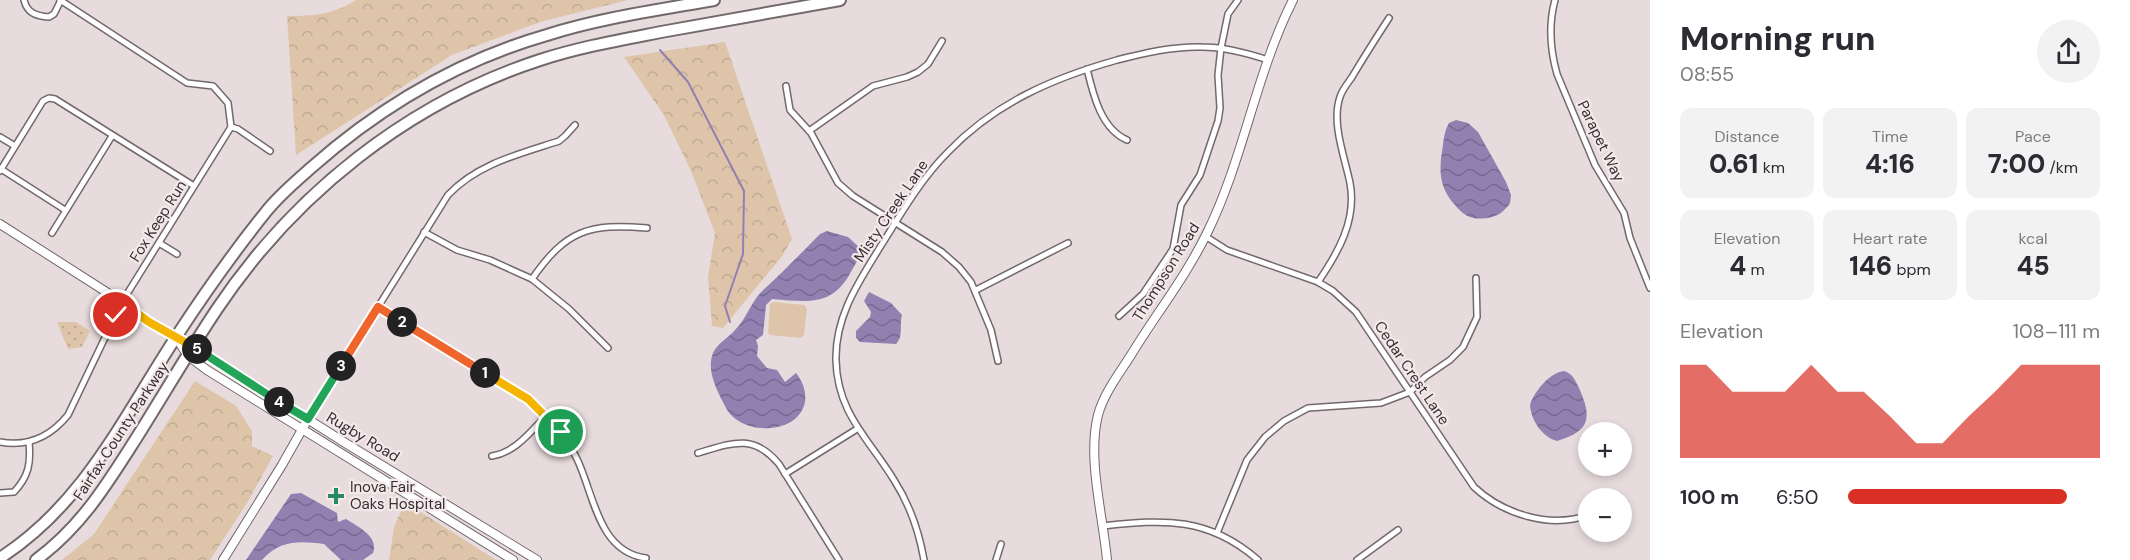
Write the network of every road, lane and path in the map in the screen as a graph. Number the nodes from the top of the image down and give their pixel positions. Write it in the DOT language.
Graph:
graph roads {
  1 [pos="24,0"];
  2 [pos="60,0"];
  3 [pos="714,0"];
  4 [pos="840,0"];
  5 [pos="1238,0"];
  6 [pos="1293,0"];
  7 [pos="1555,0"];
  8 [pos="1389,18"];
  9 [pos="942,41"];
  10 [pos="1221,48"];
  11 [pos="1268,60"];
  12 [pos="1087,69"];
  13 [pos="786,87"];
  14 [pos="575,125"];
  15 [pos="231,127"];
  16 [pos="809,131"];
  17 [pos="112,136"];
  18 [pos="0,137"];
  19 [pos="1127,140"];
  20 [pos="15,146"];
  21 [pos="270,151"];
  22 [pos="1,170"];
  23 [pos="194,186"];
  24 [pos="65,210"];
  25 [pos="895,223"];
  26 [pos="0,224"];
  27 [pos="647,228"];
  28 [pos="424,232"];
  29 [pos="52,233"];
  30 [pos="1205,236"];
  31 [pos="159,243"];
  32 [pos="1068,243"];
  33 [pos="177,254"];
  34 [pos="532,279"];
  35 [pos="1476,279"];
  36 [pos="1318,282"];
  37 [pos="1650,288"];
  38 [pos="976,290"];
  39 [pos="122,302"];
  40 [pos="378,307"];
  41 [pos="1119,316"];
  42 [pos="176,337"];
  43 [pos="608,348"];
  44 [pos="191,351"];
  45 [pos="998,361"];
  46 [pos="1410,392"];
  47 [pos="546,416"];
  48 [pos="308,419"];
  49 [pos="857,429"];
  50 [pos="302,430"];
  51 [pos="0,442"];
  52 [pos="29,442"];
  53 [pos="698,453"];
  54 [pos="492,456"];
  55 [pos="785,474"];
  56 [pos="0,493"];
  57 [pos="1578,519"];
  58 [pos="1103,526"];
  59 [pos="1398,530"];
  60 [pos="1217,533"];
  61 [pos="1001,544"];
  62 [pos="0,558"];
  63 [pos="646,558"];
  64 [pos="36,560"];
  65 [pos="223,560"];
  66 [pos="513,560"];
  67 [pos="537,560"];
  68 [pos="839,560"];
  69 [pos="924,560"];
  70 [pos="996,560"];
  71 [pos="1107,560"];
  72 [pos="1258,560"];
  73 [pos="1357,560"];
  1 -- 2 [label="street"];
  2 -- 15 [label="street"];
  3 -- 42 [label="highway, Fairfax County Parkway"];
  4 -- 44 [label="highway, Fairfax County Parkway"];
  5 -- 10 [label="street"];
  6 -- 11 [label="main road, Thompson Road"];
  7 -- 37 [label="street, Parapet Way"];
  8 -- 36 [label="street"];
  9 -- 16 [label="street"];
  10 -- 11 [label="street, Misty Creek Lane"];
  10 -- 12 [label="street, Misty Creek Lane"];
  10 -- 41 [label="street"];
  11 -- 30 [label="main road, Thompson Road"];
  12 -- 19 [label="street"];
  12 -- 25 [label="street, Misty Creek Lane"];
  13 -- 16 [label="street"];
  14 -- 28 [label="street"];
  15 -- 21 [label="street"];
  15 -- 23 [label="street, Fox Keep Run"];
  16 -- 25 [label="street"];
  17 -- 20 [label="street"];
  17 -- 23 [label="street"];
  17 -- 24 [label="street"];
  18 -- 20 [label="street"];
  20 -- 22 [label="street"];
  22 -- 24 [label="street"];
  23 -- 31 [label="street, Fox Keep Run"];
  24 -- 29 [label="street"];
  25 -- 38 [label="street"];
  25 -- 49 [label="street, Misty Creek Lane"];
  26 -- 39 [label="main road, Rugby Road"];
  27 -- 34 [label="street"];
  28 -- 34 [label="street"];
  28 -- 40 [label="street"];
  30 -- 36 [label="street, Cedar Crest Lane"];
  30 -- 58 [label="main road, Thompson Road"];
  31 -- 33 [label="street"];
  31 -- 39 [label="street, Fox Keep Run"];
  32 -- 38 [label="street"];
  34 -- 43 [label="street"];
  35 -- 46 [label="street"];
  36 -- 46 [label="street, Cedar Crest Lane"];
  38 -- 45 [label="street"];
  39 -- 42 [label="main road, Rugby Road"];
  39 -- 52 [label="street, Fox Keep Run"];
  40 -- 47 [label="street"];
  40 -- 48 [label="street"];
  42 -- 44 [label="main road, Rugby Road"];
  42 -- 62 [label="highway, Fairfax County Parkway"];
  44 -- 48 [label="main road, Rugby Road"];
  44 -- 50 [label="main road, Rugby Road"];
  44 -- 64 [label="highway, Fairfax County Parkway"];
  46 -- 57 [label="street, Cedar Crest Lane"];
  46 -- 60 [label="street"];
  47 -- 54 [label="street"];
  47 -- 63 [label="street"];
  48 -- 50 [label="main road"];
  48 -- 67 [label="main road, Rugby Road"];
  49 -- 55 [label="street"];
  49 -- 69 [label="street, Misty Creek Lane"];
  50 -- 65 [label="main road"];
  50 -- 66 [label="main road, Rugby Road"];
  51 -- 52 [label="street"];
  52 -- 56 [label="street"];
  53 -- 55 [label="street"];
  55 -- 68 [label="street"];
  58 -- 60 [label="street"];
  58 -- 71 [label="main road, Thompson Road"];
  59 -- 73 [label="street"];
  60 -- 72 [label="street"];
  61 -- 70 [label="street"];
}
